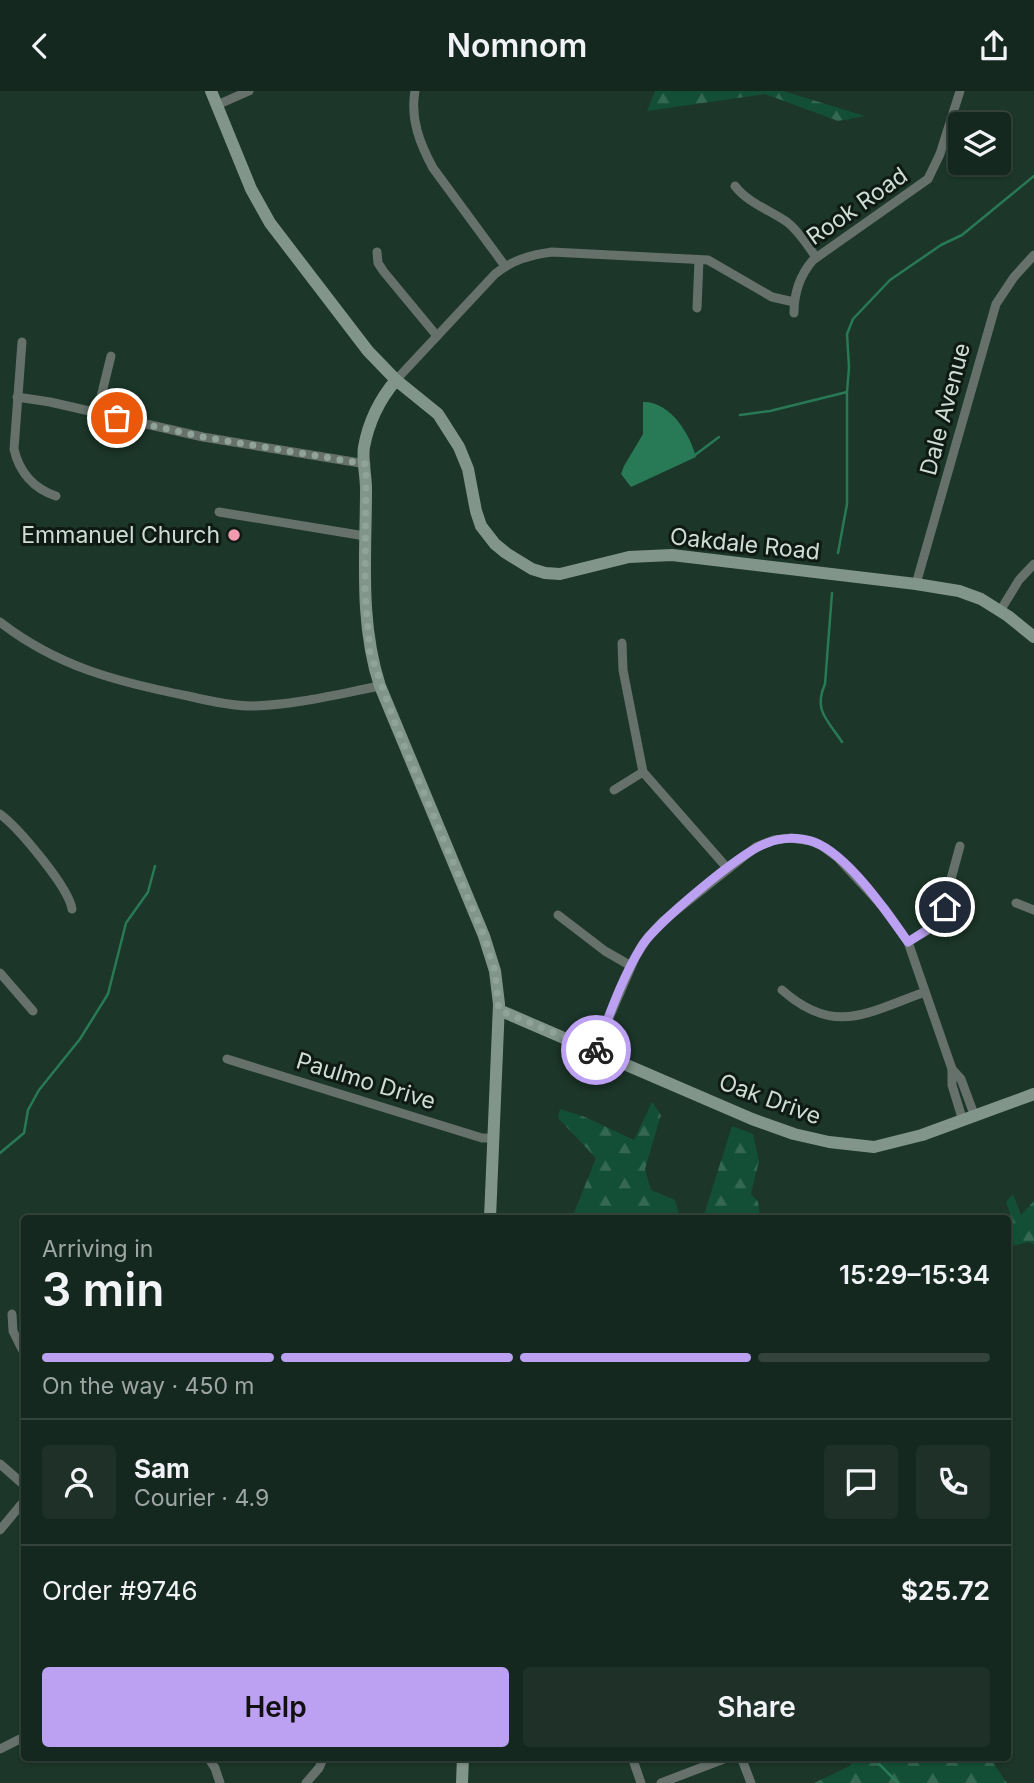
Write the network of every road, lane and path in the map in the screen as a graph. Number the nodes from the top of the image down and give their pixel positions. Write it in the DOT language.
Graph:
graph roads {
  1 [pos="211,91"];
  2 [pos="249,91"];
  3 [pos="412,91"];
  4 [pos="960,91"];
  5 [pos="217,105"];
  6 [pos="735,186"];
  7 [pos="377,252"];
  8 [pos="1034,255"];
  9 [pos="816,257"];
  10 [pos="699,260"];
  11 [pos="505,266"];
  12 [pos="697,309"];
  13 [pos="437,336"];
  14 [pos="23,342"];
  15 [pos="111,356"];
  16 [pos="396,380"];
  17 [pos="17,397"];
  18 [pos="97,413"];
  19 [pos="366,464"];
  20 [pos="56,496"];
  21 [pos="219,512"];
  22 [pos="365,536"];
  23 [pos="1034,564"];
  24 [pos="916,584"];
  25 [pos="1000,611"];
  26 [pos="0,622"];
  27 [pos="1034,637"];
  28 [pos="622,643"];
  29 [pos="380,686"];
  30 [pos="643,772"];
  31 [pos="614,790"];
  32 [pos="0,814"];
  33 [pos="960,846"];
  34 [pos="727,869"];
  35 [pos="1016,903"];
  36 [pos="72,909"];
  37 [pos="1034,910"];
  38 [pos="558,915"];
  39 [pos="908,942"];
  40 [pos="631,967"];
  41 [pos="0,974"];
  42 [pos="782,990"];
  43 [pos="925,992"];
  44 [pos="499,1010"];
  45 [pos="33,1011"];
  46 [pos="595,1050"];
  47 [pos="227,1059"];
  48 [pos="1034,1094"];
  49 [pos="969,1119"];
  50 [pos="493,1138"];
  51 [pos="490,1215"];
  52 [pos="12,1314"];
  53 [pos="21,1347"];
  54 [pos="0,1464"];
  55 [pos="21,1482"];
  56 [pos="21,1505"];
  57 [pos="0,1530"];
  58 [pos="21,1738"];
  59 [pos="0,1749"];
  60 [pos="211,1761"];
  61 [pos="322,1761"];
  62 [pos="463,1761"];
  63 [pos="633,1761"];
  64 [pos="719,1761"];
  65 [pos="743,1761"];
  66 [pos="220,1783"];
  67 [pos="306,1783"];
  68 [pos="462,1783"];
  69 [pos="641,1783"];
  70 [pos="661,1783"];
  71 [pos="751,1783"];
  1 -- 5 [label="street, Oakdale Road"];
  2 -- 5 [label="street"];
  3 -- 11 [label="street"];
  4 -- 9 [label="street, Rook Road"];
  5 -- 16 [label="street, Oakdale Road"];
  6 -- 9 [label="street"];
  7 -- 13 [label="street"];
  8 -- 24 [label="street, Dale Avenue"];
  9 -- 10 [label="street, Rook Road"];
  10 -- 11 [label="street"];
  10 -- 12 [label="street"];
  11 -- 13 [label="street"];
  13 -- 16 [label="street"];
  14 -- 17 [label="street"];
  15 -- 18 [label="street"];
  16 -- 19 [label="street"];
  16 -- 24 [label="street, Oakdale Road"];
  17 -- 18 [label="street"];
  17 -- 20 [label="street"];
  18 -- 19 [label="street"];
  19 -- 22 [label="street"];
  21 -- 22 [label="street"];
  22 -- 29 [label="street"];
  23 -- 25 [label="street"];
  24 -- 25 [label="street, Oakdale Road"];
  25 -- 27 [label="street, Oakdale Road"];
  26 -- 29 [label="street"];
  28 -- 30 [label="street"];
  29 -- 44 [label="street"];
  30 -- 31 [label="street"];
  30 -- 34 [label="street"];
  32 -- 36 [label="street"];
  33 -- 39 [label="street"];
  34 -- 39 [label="street"];
  34 -- 40 [label="street"];
  35 -- 37 [label="street"];
  38 -- 40 [label="street"];
  39 -- 43 [label="street"];
  40 -- 46 [label="street"];
  41 -- 45 [label="street"];
  42 -- 43 [label="street"];
  43 -- 49 [label="street"];
  44 -- 46 [label="street, Oak Drive"];
  44 -- 50 [label="street"];
  46 -- 49 [label="street, Oak Drive"];
  47 -- 50 [label="street, Paulmo Drive"];
  48 -- 49 [label="street, Oak Drive"];
  50 -- 51 [label="street"];
  52 -- 53 [label="street"];
  54 -- 55 [label="street"];
  56 -- 57 [label="street"];
  58 -- 59 [label="street"];
  60 -- 66 [label="street"];
  61 -- 67 [label="street"];
  62 -- 68 [label="street"];
  63 -- 69 [label="street"];
  64 -- 70 [label="street"];
  65 -- 71 [label="street"];
}
